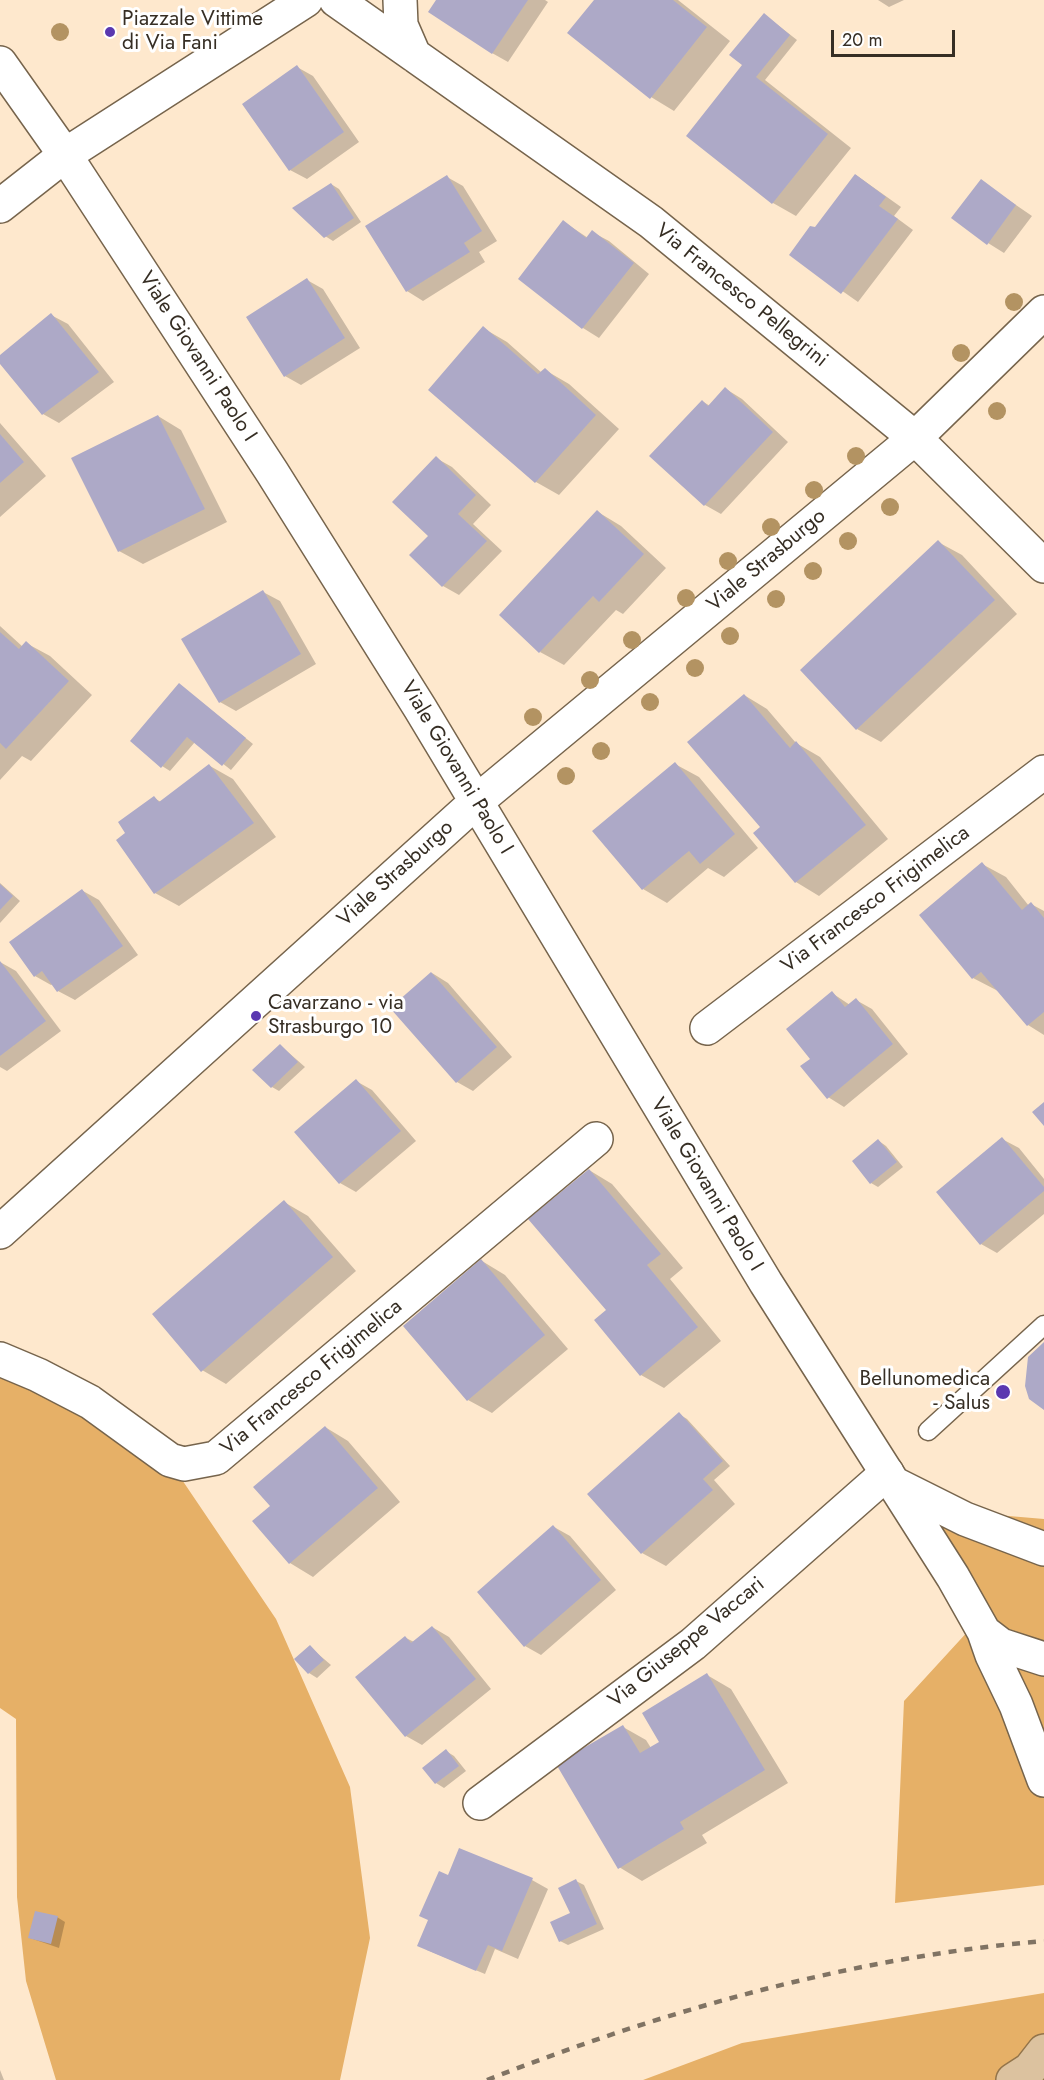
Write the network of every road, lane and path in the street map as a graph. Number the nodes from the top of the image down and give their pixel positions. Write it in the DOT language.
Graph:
graph roads {
  1 [pos="306,0"];
  2 [pos="336,0"];
  3 [pos="400,0"];
  4 [pos="414,55"];
  5 [pos="0,63"];
  6 [pos="65,155"];
  7 [pos="0,207"];
  8 [pos="1044,312"];
  9 [pos="915,438"];
  10 [pos="1044,566"];
  11 [pos="1044,772"];
  12 [pos="476,802"];
  13 [pos="707,1028"];
  14 [pos="596,1139"];
  15 [pos="0,1232"];
  16 [pos="1044,1325"];
  17 [pos="0,1359"];
  18 [pos="928,1431"];
  19 [pos="891,1479"];
  20 [pos="1044,1549"];
  21 [pos="984,1632"];
  22 [pos="1044,1659"];
  23 [pos="1044,1780"];
  24 [pos="480,1803"];
  25 [pos="1044,2051"];
  26 [pos="1013,2080"];
  1 -- 6 [label="street"];
  2 -- 4 [label="street, Via Francesco Pellegrini"];
  3 -- 4 [label="street"];
  4 -- 9 [label="street, Via Francesco Pellegrini"];
  5 -- 6 [label="street, Viale Giovanni Paolo I"];
  6 -- 7 [label="street"];
  6 -- 12 [label="street, Viale Giovanni Paolo I"];
  8 -- 9 [label="street, Viale Strasburgo"];
  9 -- 10 [label="street, Via Francesco Pellegrini"];
  9 -- 12 [label="street, Viale Strasburgo"];
  11 -- 13 [label="street, Via Francesco Frigimelica"];
  12 -- 15 [label="street, Viale Strasburgo"];
  12 -- 19 [label="street, Viale Giovanni Paolo I"];
  14 -- 17 [label="street, Via Francesco Frigimelica"];
  16 -- 18 [label="lane"];
  19 -- 20 [label="street"];
  19 -- 21 [label="street, Viale Giovanni Paolo I"];
  19 -- 24 [label="street, Via Giuseppe Vaccari"];
  21 -- 22 [label="street, Viale Giovanni Paolo I"];
  21 -- 23 [label="street"];
  25 -- 26 [label="main road"];
}
